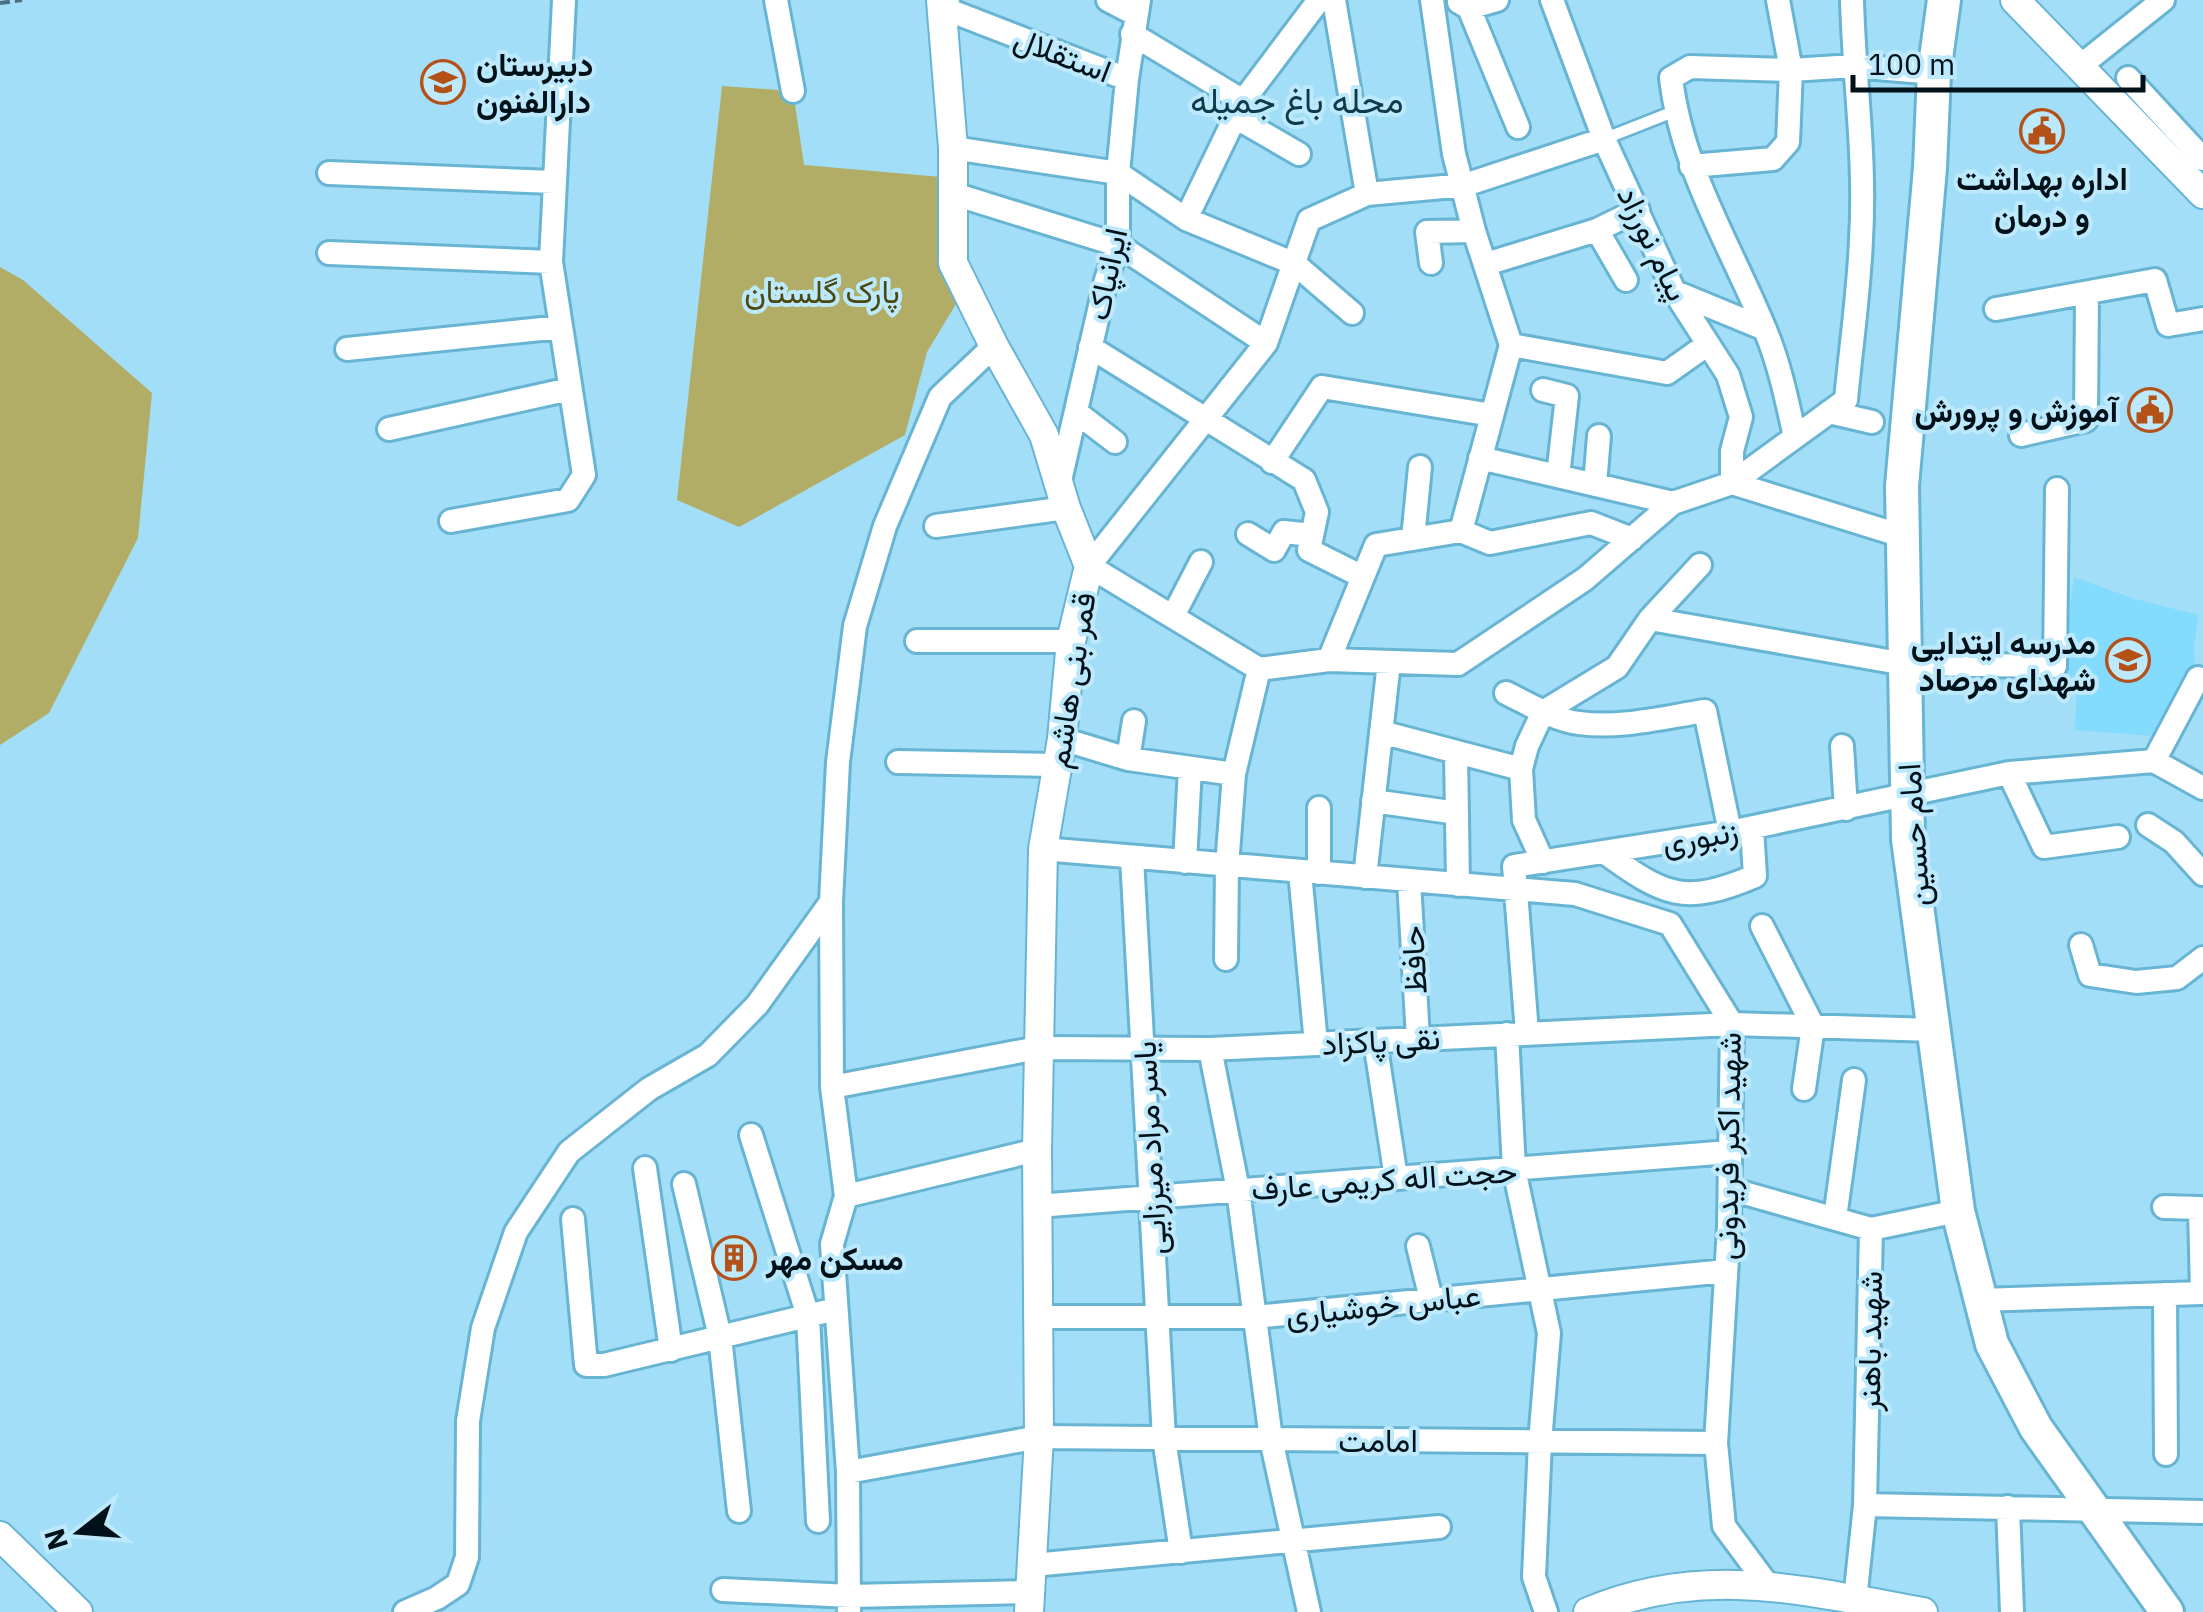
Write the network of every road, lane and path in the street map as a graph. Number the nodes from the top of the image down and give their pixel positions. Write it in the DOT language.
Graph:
graph roads {
  1 [pos="22,0"];
  2 [pos="564,0"];
  3 [pos="776,0"];
  4 [pos="1108,0"];
  5 [pos="1319,0"];
  6 [pos="1334,0"];
  7 [pos="1432,0"];
  8 [pos="1497,0"];
  9 [pos="1552,0"];
  10 [pos="1778,0"];
  11 [pos="1852,0"];
  12 [pos="1944,0"];
  13 [pos="2015,0"];
  14 [pos="2164,0"];
  15 [pos="0,3"];
  16 [pos="944,3"];
  17 [pos="1462,4"];
  18 [pos="1135,16"];
  19 [pos="1854,66"];
  20 [pos="2079,67"];
  21 [pos="1791,70"];
  22 [pos="1934,73"];
  23 [pos="1126,78"];
  24 [pos="2128,78"];
  25 [pos="792,92"];
  26 [pos="1239,109"];
  27 [pos="1675,111"];
  28 [pos="1518,127"];
  29 [pos="1604,139"];
  30 [pos="953,148"];
  31 [pos="1299,154"];
  32 [pos="2203,159"];
  33 [pos="1691,166"];
  34 [pos="329,173"];
  35 [pos="1118,173"];
  36 [pos="554,182"];
  37 [pos="1464,186"];
  38 [pos="954,194"];
  39 [pos="1368,194"];
  40 [pos="2203,194"];
  41 [pos="1638,210"];
  42 [pos="1186,220"];
  43 [pos="1597,230"];
  44 [pos="1474,231"];
  45 [pos="1118,245"];
  46 [pos="330,253"];
  47 [pos="551,262"];
  48 [pos="1431,262"];
  49 [pos="1295,264"];
  50 [pos="1486,264"];
  51 [pos="1626,280"];
  52 [pos="1674,291"];
  53 [pos="2087,294"];
  54 [pos="1996,309"];
  55 [pos="1352,313"];
  56 [pos="2203,319"];
  57 [pos="561,326"];
  58 [pos="1764,329"];
  59 [pos="1266,343"];
  60 [pos="1708,344"];
  61 [pos="1511,345"];
  62 [pos="994,346"];
  63 [pos="1090,347"];
  64 [pos="347,350"];
  65 [pos="570,389"];
  66 [pos="1543,390"];
  67 [pos="1076,412"];
  68 [pos="1829,412"];
  69 [pos="1492,414"];
  70 [pos="1207,420"];
  71 [pos="1872,422"];
  72 [pos="389,429"];
  73 [pos="2022,435"];
  74 [pos="1599,436"];
  75 [pos="1795,437"];
  76 [pos="1115,442"];
  77 [pos="1480,458"];
  78 [pos="1272,462"];
  79 [pos="1420,467"];
  80 [pos="1558,476"];
  81 [pos="1594,484"];
  82 [pos="1732,484"];
  83 [pos="2057,489"];
  84 [pos="1063,496"];
  85 [pos="1673,503"];
  86 [pos="451,520"];
  87 [pos="936,526"];
  88 [pos="1460,531"];
  89 [pos="1248,534"];
  90 [pos="1312,535"];
  91 [pos="1902,536"];
  92 [pos="1413,539"];
  93 [pos="1632,539"];
  94 [pos="1201,562"];
  95 [pos="1700,565"];
  96 [pos="1089,566"];
  97 [pos="1363,576"];
  98 [pos="1174,616"];
  99 [pos="1650,619"];
  100 [pos="917,641"];
  101 [pos="1071,641"];
  102 [pos="1329,660"];
  103 [pos="1389,662"];
  104 [pos="1905,664"];
  105 [pos="1259,669"];
  106 [pos="2203,680"];
  107 [pos="1506,693"];
  108 [pos="1543,712"];
  109 [pos="1134,721"];
  110 [pos="1381,732"];
  111 [pos="1842,746"];
  112 [pos="1059,752"];
  113 [pos="1456,752"];
  114 [pos="1128,758"];
  115 [pos="2154,761"];
  116 [pos="898,762"];
  117 [pos="1190,768"];
  118 [pos="1521,769"];
  119 [pos="1234,774"];
  120 [pos="2009,774"];
  121 [pos="2203,788"];
  122 [pos="1908,794"];
  123 [pos="1373,801"];
  124 [pos="1319,808"];
  125 [pos="1846,809"];
  126 [pos="1457,813"];
  127 [pos="2148,825"];
  128 [pos="1741,830"];
  129 [pos="2118,837"];
  130 [pos="1043,849"];
  131 [pos="1604,852"];
  132 [pos="1132,858"];
  133 [pos="1185,862"];
  134 [pos="1543,862"];
  135 [pos="1227,866"];
  136 [pos="1310,872"];
  137 [pos="2203,874"];
  138 [pos="1365,877"];
  139 [pos="1409,881"];
  140 [pos="1458,885"];
  141 [pos="1514,889"];
  142 [pos="831,902"];
  143 [pos="1762,926"];
  144 [pos="2081,945"];
  145 [pos="2203,958"];
  146 [pos="1226,959"];
  147 [pos="1732,1024"];
  148 [pos="1813,1026"];
  149 [pos="1934,1030"];
  150 [pos="1517,1034"];
  151 [pos="1418,1039"];
  152 [pos="1375,1041"];
  153 [pos="1316,1044"];
  154 [pos="1038,1048"];
  155 [pos="1144,1048"];
  156 [pos="1210,1048"];
  157 [pos="1854,1080"];
  158 [pos="832,1087"];
  159 [pos="1804,1089"];
  160 [pos="751,1135"];
  161 [pos="1038,1150"];
  162 [pos="1730,1152"];
  163 [pos="646,1168"];
  164 [pos="1514,1169"];
  165 [pos="1396,1178"];
  166 [pos="684,1184"];
  167 [pos="1730,1189"];
  168 [pos="1238,1190"];
  169 [pos="846,1196"];
  170 [pos="1151,1197"];
  171 [pos="1037,1206"];
  172 [pos="2164,1208"];
  173 [pos="1958,1211"];
  174 [pos="1836,1218"];
  175 [pos="572,1219"];
  176 [pos="1872,1228"];
  177 [pos="1418,1246"];
  178 [pos="1726,1271"];
  179 [pos="1539,1288"];
  180 [pos="2202,1293"];
  181 [pos="2165,1294"];
  182 [pos="1431,1299"];
  183 [pos="1979,1300"];
  184 [pos="836,1310"];
  185 [pos="808,1316"];
  186 [pos="1158,1316"];
  187 [pos="1254,1316"];
  188 [pos="1038,1317"];
  189 [pos="720,1338"];
  190 [pos="671,1350"];
  191 [pos="1039,1438"];
  192 [pos="1164,1438"];
  193 [pos="1272,1439"];
  194 [pos="1540,1442"];
  195 [pos="1716,1443"];
  196 [pos="2166,1454"];
  197 [pos="848,1472"];
  198 [pos="1865,1505"];
  199 [pos="2008,1507"];
  200 [pos="2092,1508"];
  201 [pos="739,1511"];
  202 [pos="2203,1512"];
  203 [pos="818,1521"];
  204 [pos="1439,1527"];
  205 [pos="0,1536"];
  206 [pos="1293,1542"];
  207 [pos="1181,1552"];
  208 [pos="1767,1584"];
  209 [pos="723,1590"];
  210 [pos="1032,1590"];
  211 [pos="849,1604"];
  212 [pos="1848,1606"];
  213 [pos="78,1612"];
  214 [pos="405,1612"];
  215 [pos="1309,1612"];
  216 [pos="1546,1612"];
  217 [pos="1588,1612"];
  218 [pos="1923,1612"];
  219 [pos="2012,1612"];
  220 [pos="2167,1612"];
  1 -- 15 [label="path"];
  2 -- 36 [label="street"];
  3 -- 25 [label="street"];
  4 -- 18 [label="street"];
  5 -- 26 [label="street"];
  6 -- 39 [label="street"];
  7 -- 37 [label="street"];
  8 -- 17 [label="street"];
  9 -- 29 [label="street, پیام نورزاد"];
  10 -- 21 [label="street"];
  11 -- 19 [label="street"];
  12 -- 22 [label="main road, امام حسین"];
  13 -- 20 [label="street"];
  14 -- 20 [label="street"];
  16 -- 23 [label="street, استقلال"];
  16 -- 30 [label="street, قمر بنی هاشم"];
  17 -- 28 [label="street"];
  18 -- 23 [label="street, ایرانپاک"];
  18 -- 26 [label="street"];
  19 -- 21 [label="street"];
  19 -- 22 [label="street"];
  19 -- 68 [label="street"];
  20 -- 40 [label="street"];
  21 -- 27 [label="street"];
  21 -- 33 [label="street"];
  22 -- 91 [label="main road, امام حسین"];
  23 -- 35 [label="street, ایرانپاک"];
  24 -- 32 [label="street"];
  26 -- 31 [label="street"];
  26 -- 42 [label="street"];
  27 -- 29 [label="lane"];
  27 -- 33 [label="street"];
  29 -- 37 [label="street"];
  29 -- 41 [label="street, پیام نورزاد"];
  30 -- 35 [label="street"];
  30 -- 38 [label="street, قمر بنی هاشم"];
  33 -- 58 [label="street"];
  34 -- 36 [label="street"];
  35 -- 42 [label="street"];
  35 -- 45 [label="street, ایرانپاک"];
  36 -- 47 [label="street"];
  37 -- 39 [label="street"];
  37 -- 44 [label="street"];
  38 -- 45 [label="street"];
  38 -- 62 [label="street, قمر بنی هاشم"];
  39 -- 49 [label="street"];
  41 -- 43 [label="street"];
  41 -- 52 [label="street, پیام نورزاد"];
  42 -- 49 [label="street"];
  43 -- 50 [label="street"];
  43 -- 51 [label="street"];
  44 -- 48 [label="street"];
  44 -- 50 [label="street"];
  45 -- 59 [label="street"];
  45 -- 63 [label="street, ایرانپاک"];
  46 -- 47 [label="street"];
  47 -- 57 [label="street"];
  49 -- 55 [label="street"];
  49 -- 59 [label="street"];
  50 -- 61 [label="street"];
  52 -- 58 [label="street"];
  52 -- 60 [label="street, پیام نورزاد"];
  53 -- 54 [label="street"];
  53 -- 56 [label="street"];
  53 -- 73 [label="street"];
  57 -- 64 [label="street"];
  57 -- 65 [label="street"];
  58 -- 75 [label="street"];
  59 -- 70 [label="street"];
  60 -- 61 [label="street"];
  60 -- 82 [label="street, پیام نورزاد"];
  61 -- 69 [label="street"];
  62 -- 84 [label="street, قمر بنی هاشم"];
  62 -- 142 [label="street"];
  63 -- 67 [label="street, ایرانپاک"];
  63 -- 70 [label="street"];
  65 -- 72 [label="street"];
  65 -- 86 [label="street"];
  66 -- 80 [label="street"];
  67 -- 76 [label="street"];
  67 -- 84 [label="street, ایرانپاک"];
  68 -- 71 [label="street"];
  68 -- 75 [label="street"];
  69 -- 77 [label="street"];
  69 -- 78 [label="street"];
  70 -- 78 [label="street"];
  70 -- 96 [label="street"];
  74 -- 81 [label="street"];
  75 -- 82 [label="street"];
  77 -- 80 [label="street"];
  77 -- 88 [label="street"];
  78 -- 90 [label="street"];
  79 -- 92 [label="street"];
  80 -- 81 [label="street"];
  81 -- 85 [label="street"];
  82 -- 85 [label="street"];
  82 -- 91 [label="street"];
  83 -- 104 [label="street"];
  84 -- 87 [label="street"];
  84 -- 96 [label="street, قمر بنی هاشم"];
  85 -- 93 [label="street"];
  88 -- 92 [label="street"];
  88 -- 93 [label="street"];
  89 -- 90 [label="street"];
  90 -- 97 [label="street"];
  91 -- 104 [label="main road, امام حسین"];
  92 -- 97 [label="street"];
  93 -- 103 [label="street"];
  94 -- 98 [label="street"];
  95 -- 99 [label="street"];
  96 -- 98 [label="street"];
  96 -- 101 [label="street, قمر بنی هاشم"];
  97 -- 102 [label="street"];
  98 -- 105 [label="street"];
  99 -- 104 [label="street"];
  99 -- 108 [label="street"];
  100 -- 101 [label="street"];
  101 -- 112 [label="street, قمر بنی هاشم"];
  102 -- 103 [label="street"];
  102 -- 105 [label="street"];
  103 -- 110 [label="street"];
  104 -- 122 [label="main road, امام حسین"];
  105 -- 119 [label="street"];
  106 -- 115 [label="street"];
  107 -- 108 [label="street"];
  108 -- 118 [label="street"];
  108 -- 128 [label="street"];
  109 -- 114 [label="street"];
  110 -- 113 [label="street"];
  110 -- 123 [label="street"];
  111 -- 125 [label="street"];
  112 -- 114 [label="street"];
  112 -- 116 [label="street"];
  112 -- 130 [label="street, قمر بنی هاشم"];
  113 -- 118 [label="street"];
  113 -- 126 [label="street"];
  114 -- 117 [label="street"];
  115 -- 120 [label="street, زنبوری"];
  115 -- 121 [label="street"];
  117 -- 119 [label="street"];
  117 -- 133 [label="street"];
  118 -- 134 [label="street"];
  119 -- 135 [label="street"];
  120 -- 122 [label="street, زنبوری"];
  120 -- 129 [label="street"];
  122 -- 125 [label="street, زنبوری"];
  122 -- 149 [label="main road, امام حسین"];
  123 -- 126 [label="street"];
  123 -- 138 [label="street"];
  124 -- 136 [label="street"];
  125 -- 128 [label="street, زنبوری"];
  126 -- 140 [label="street"];
  127 -- 137 [label="street"];
  128 -- 131 [label="street, زنبوری"];
  128 -- 131 [label="street"];
  130 -- 132 [label="street, شهید اکبر فریدونی"];
  130 -- 154 [label="street, قمر بنی هاشم"];
  131 -- 134 [label="street, زنبوری"];
  132 -- 133 [label="street, شهید اکبر فریدونی"];
  132 -- 155 [label="street, یاسر مراد میرزایی"];
  133 -- 135 [label="street, شهید اکبر فریدونی"];
  134 -- 141 [label="street"];
  135 -- 136 [label="street, شهید اکبر فریدونی"];
  135 -- 146 [label="street"];
  136 -- 138 [label="street, شهید اکبر فریدونی"];
  136 -- 153 [label="street"];
  138 -- 139 [label="street, شهید اکبر فریدونی"];
  139 -- 140 [label="street, شهید اکبر فریدونی"];
  139 -- 151 [label="street, حافظ"];
  140 -- 141 [label="street, شهید اکبر فریدونی"];
  141 -- 147 [label="street, شهید اکبر فریدونی"];
  141 -- 150 [label="street"];
  142 -- 158 [label="street"];
  142 -- 214 [label="street"];
  143 -- 148 [label="street"];
  144 -- 145 [label="street"];
  147 -- 148 [label="street, نقی پاکزاد"];
  147 -- 150 [label="street, نقی پاکزاد"];
  147 -- 162 [label="street, شهید اکبر فریدونی"];
  148 -- 149 [label="street, نقی پاکزاد"];
  148 -- 159 [label="street"];
  149 -- 173 [label="main road, امام حسین"];
  150 -- 151 [label="street, نقی پاکزاد"];
  150 -- 164 [label="street"];
  151 -- 152 [label="street, نقی پاکزاد"];
  152 -- 153 [label="street, نقی پاکزاد"];
  152 -- 165 [label="street"];
  153 -- 156 [label="street, نقی پاکزاد"];
  154 -- 155 [label="street, نقی پاکزاد"];
  154 -- 158 [label="street, نقی پاکزاد"];
  154 -- 161 [label="street, قمر بنی هاشم"];
  155 -- 156 [label="street, نقی پاکزاد"];
  155 -- 170 [label="street, یاسر مراد میرزایی"];
  156 -- 168 [label="street"];
  157 -- 174 [label="street"];
  158 -- 169 [label="street"];
  160 -- 185 [label="street"];
  161 -- 169 [label="street"];
  161 -- 171 [label="street, قمر بنی هاشم"];
  162 -- 164 [label="street, حجت اله کریمی عارف"];
  162 -- 167 [label="street, شهید اکبر فریدونی"];
  163 -- 190 [label="street"];
  164 -- 165 [label="street, حجت اله کریمی عارف"];
  164 -- 179 [label="street"];
  165 -- 168 [label="street, حجت اله کریمی عارف"];
  166 -- 189 [label="street"];
  167 -- 174 [label="street, شهید باهنر"];
  167 -- 178 [label="street, شهید اکبر فریدونی"];
  168 -- 170 [label="street, حجت اله کریمی عارف"];
  168 -- 187 [label="street"];
  169 -- 184 [label="street"];
  170 -- 171 [label="street, حجت اله کریمی عارف"];
  170 -- 186 [label="street, یاسر مراد میرزایی"];
  171 -- 188 [label="street, قمر بنی هاشم"];
  172 -- 180 [label="street"];
  173 -- 176 [label="street"];
  173 -- 183 [label="main road, امام حسین"];
  174 -- 176 [label="street, شهید باهنر"];
  175 -- 190 [label="street"];
  176 -- 198 [label="street, شهید باهنر"];
  177 -- 182 [label="street"];
  178 -- 179 [label="street, عباس خوشیاری"];
  178 -- 195 [label="street, شهید اکبر فریدونی"];
  179 -- 182 [label="street, عباس خوشیاری"];
  179 -- 194 [label="street"];
  180 -- 181 [label="street"];
  181 -- 183 [label="street"];
  181 -- 196 [label="street"];
  182 -- 187 [label="street, عباس خوشیاری"];
  183 -- 200 [label="main road, امام حسین"];
  184 -- 185 [label="street"];
  184 -- 197 [label="street"];
  185 -- 189 [label="street"];
  185 -- 203 [label="street"];
  186 -- 187 [label="street, عباس خوشیاری"];
  186 -- 188 [label="street, عباس خوشیاری"];
  186 -- 192 [label="street, یاسر مراد میرزایی"];
  187 -- 193 [label="street"];
  188 -- 191 [label="street, قمر بنی هاشم"];
  189 -- 190 [label="street"];
  189 -- 201 [label="street"];
  191 -- 192 [label="street, امامت"];
  191 -- 197 [label="street, امامت"];
  191 -- 210 [label="street, قمر بنی هاشم"];
  192 -- 193 [label="street, امامت"];
  192 -- 207 [label="street, یاسر مراد میرزایی"];
  193 -- 194 [label="street, امامت"];
  193 -- 206 [label="street"];
  194 -- 195 [label="street, امامت"];
  194 -- 216 [label="street"];
  195 -- 208 [label="street, شهید اکبر فریدونی"];
  197 -- 211 [label="street"];
  198 -- 199 [label="street"];
  198 -- 212 [label="street, شهید باهنر"];
  199 -- 200 [label="street"];
  199 -- 219 [label="street"];
  200 -- 202 [label="street"];
  200 -- 220 [label="main road, امام حسین"];
  204 -- 206 [label="street"];
  205 -- 213 [label="street"];
  206 -- 207 [label="street"];
  206 -- 215 [label="street"];
  207 -- 210 [label="street"];
  208 -- 212 [label="street"];
  208 -- 217 [label="street"];
  209 -- 211 [label="street"];
  210 -- 211 [label="street"];
  212 -- 218 [label="street"];
}
